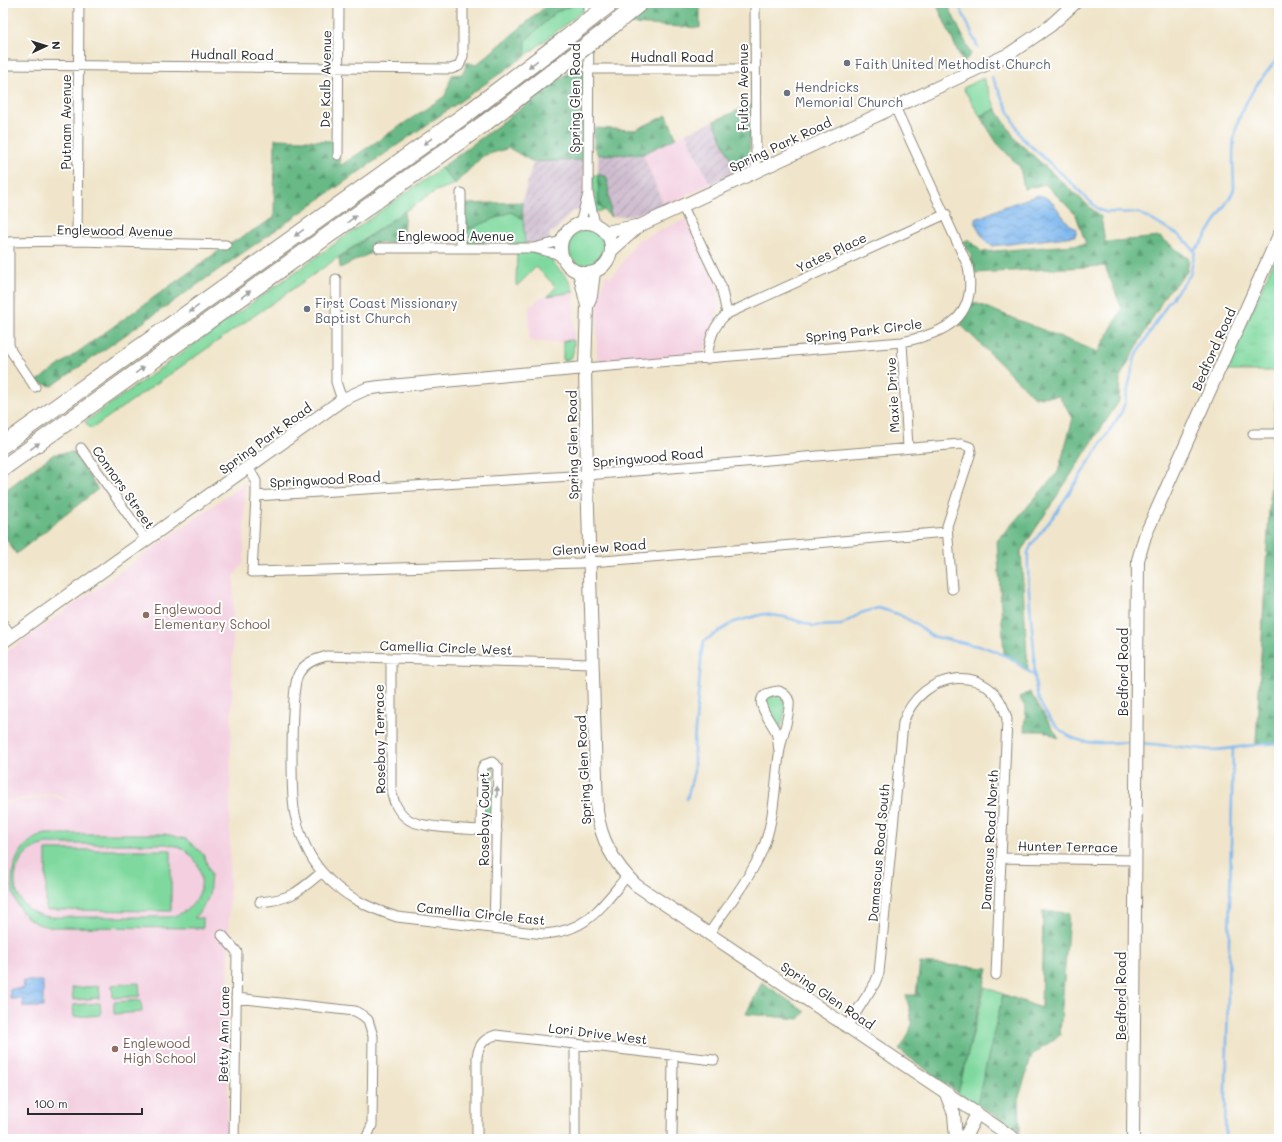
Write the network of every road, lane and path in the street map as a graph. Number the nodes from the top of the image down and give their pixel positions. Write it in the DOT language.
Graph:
graph roads {
  1 [pos="79,3"];
  2 [pos="339,3"];
  3 [pos="463,3"];
  4 [pos="589,3"];
  5 [pos="611,3"];
  6 [pos="640,3"];
  7 [pos="755,3"];
  8 [pos="1076,3"];
  9 [pos="3,65"];
  10 [pos="78,66"];
  11 [pos="339,68"];
  12 [pos="588,69"];
  13 [pos="755,69"];
  14 [pos="895,107"];
  15 [pos="338,155"];
  16 [pos="756,170"];
  17 [pos="461,193"];
  18 [pos="588,193"];
  19 [pos="682,205"];
  20 [pos="946,214"];
  21 [pos="580,224"];
  22 [pos="595,224"];
  23 [pos="639,226"];
  24 [pos="606,232"];
  25 [pos="1279,235"];
  26 [pos="77,241"];
  27 [pos="562,241"];
  28 [pos="6,242"];
  29 [pos="226,245"];
  30 [pos="461,247"];
  31 [pos="379,248"];
  32 [pos="532,248"];
  33 [pos="612,250"];
  34 [pos="564,259"];
  35 [pos="579,272"];
  36 [pos="594,272"];
  37 [pos="336,279"];
  38 [pos="587,306"];
  39 [pos="727,314"];
  40 [pos="902,342"];
  41 [pos="707,359"];
  42 [pos="585,368"];
  43 [pos="35,387"];
  44 [pos="342,400"];
  45 [pos="1253,434"];
  46 [pos="1279,434"];
  47 [pos="3,445"];
  48 [pos="81,448"];
  49 [pos="908,448"];
  50 [pos="248,467"];
  51 [pos="3,468"];
  52 [pos="587,475"];
  53 [pos="256,496"];
  54 [pos="947,532"];
  55 [pos="146,540"];
  56 [pos="589,562"];
  57 [pos="952,589"];
  58 [pos="3,624"];
  59 [pos="7,639"];
  60 [pos="391,658"];
  61 [pos="592,664"];
  62 [pos="302,668"];
  63 [pos="931,686"];
  64 [pos="779,751"];
  65 [pos="481,829"];
  66 [pos="497,831"];
  67 [pos="1001,858"];
  68 [pos="1135,860"];
  69 [pos="322,872"];
  70 [pos="627,876"];
  71 [pos="260,902"];
  72 [pos="494,928"];
  73 [pos="710,932"];
  74 [pos="222,935"];
  75 [pos="996,975"];
  76 [pos="236,998"];
  77 [pos="848,1026"];
  78 [pos="575,1044"];
  79 [pos="673,1055"];
  80 [pos="714,1060"];
  81 [pos="945,1093"];
  82 [pos="977,1114"];
  83 [pos="234,1139"];
  84 [pos="366,1139"];
  85 [pos="477,1139"];
  86 [pos="574,1139"];
  87 [pos="672,1139"];
  88 [pos="956,1139"];
  89 [pos="964,1139"];
  90 [pos="1015,1139"];
  91 [pos="1134,1139"];
  1 -- 10 [label="street, Putnam Avenue"];
  2 -- 11 [label="street, De Kalb Avenue"];
  3 -- 11 [label="street, Hudnall Road"];
  4 -- 12 [label="street, Spring Glen Road"];
  5 -- 47 [label="highway, one-way, bridge"];
  51 -- 6 [label="highway, one-way, bridge"];
  7 -- 13 [label="street, Fulton Avenue"];
  8 -- 14 [label="street, Spring Park Road"];
  9 -- 10 [label="street, Hudnall Road"];
  10 -- 11 [label="street, Hudnall Road"];
  10 -- 26 [label="street, Putnam Avenue"];
  11 -- 15 [label="street, De Kalb Avenue"];
  12 -- 13 [label="street, Hudnall Road"];
  12 -- 18 [label="street, Spring Glen Road"];
  13 -- 16 [label="street, Fulton Avenue"];
  14 -- 16 [label="street, Spring Park Road"];
  14 -- 20 [label="street, Spring Park Circle"];
  16 -- 19 [label="street, Spring Park Road"];
  17 -- 30 [label="street"];
  18 -- 21 [label="street, Spring Glen Road"];
  18 -- 22 [label="street, Spring Glen Road"];
  19 -- 23 [label="street, Spring Park Road"];
  19 -- 39 [label="street"];
  20 -- 39 [label="street, Yates Place"];
  20 -- 40 [label="street, Spring Park Circle"];
  21 -- 22 [label="street"];
  21 -- 27 [label="street"];
  22 -- 24 [label="street"];
  23 -- 24 [label="street, Spring Park Road"];
  23 -- 33 [label="street, Spring Park Road"];
  24 -- 33 [label="street"];
  25 -- 68 [label="street, Bedford Road"];
  26 -- 28 [label="street, Englewood Avenue"];
  26 -- 29 [label="street, Englewood Avenue"];
  27 -- 32 [label="street, Englewood Avenue"];
  27 -- 34 [label="street"];
  28 -- 43 [label="street"];
  30 -- 31 [label="street, Englewood Avenue"];
  30 -- 32 [label="street, Englewood Avenue"];
  32 -- 34 [label="street, Englewood Avenue"];
  33 -- 36 [label="street"];
  34 -- 35 [label="street"];
  35 -- 36 [label="street"];
  35 -- 38 [label="street, Spring Glen Road"];
  36 -- 38 [label="street, Spring Glen Road"];
  37 -- 44 [label="street"];
  38 -- 42 [label="street, Spring Glen Road"];
  39 -- 41 [label="street"];
  40 -- 41 [label="street, Spring Park Circle"];
  40 -- 49 [label="street, Maxie Drive"];
  41 -- 42 [label="street, Spring Park Circle"];
  42 -- 44 [label="street, Spring Park Road"];
  42 -- 52 [label="street, Spring Glen Road"];
  44 -- 50 [label="street, Spring Park Road"];
  45 -- 46 [label="street"];
  48 -- 55 [label="street, Connors Street"];
  49 -- 52 [label="street, Springwood Road"];
  49 -- 54 [label="street, Springwood Road"];
  50 -- 53 [label="street"];
  50 -- 55 [label="street, Spring Park Road"];
  52 -- 53 [label="street, Springwood Road"];
  52 -- 56 [label="street, Spring Glen Road"];
  53 -- 56 [label="street, Glenview Road"];
  54 -- 56 [label="street, Glenview Road"];
  54 -- 57 [label="street"];
  55 -- 59 [label="street, Spring Park Road"];
  56 -- 61 [label="street, Spring Glen Road"];
  58 -- 59 [label="street"];
  60 -- 61 [label="street, Camellia Circle West"];
  60 -- 62 [label="street, Camellia Circle West"];
  60 -- 65 [label="street, Rosebay Terrace"];
  61 -- 70 [label="street, Spring Glen Road"];
  62 -- 69 [label="street, Camellia Circle East"];
  63 -- 67 [label="street, Damascus Road North"];
  63 -- 77 [label="street, Damascus Road South"];
  64 -- 64 [label="street"];
  64 -- 73 [label="street"];
  65 -- 66 [label="street, Rosebay Terrace"];
  66 -- 65 [label="street, Rosebay Court, one-way"];
  66 -- 72 [label="street, Rosebay Court"];
  67 -- 68 [label="street, Hunter Terrace"];
  67 -- 75 [label="street, Damascus Road North"];
  68 -- 91 [label="street, Bedford Road"];
  69 -- 71 [label="street"];
  69 -- 72 [label="street, Camellia Circle East"];
  70 -- 72 [label="street, Camellia Circle East"];
  70 -- 73 [label="street, Spring Glen Road"];
  73 -- 77 [label="street, Spring Glen Road"];
  74 -- 76 [label="street, Betty Ann Lane"];
  76 -- 83 [label="street, Betty Ann Lane"];
  76 -- 84 [label="street"];
  77 -- 81 [label="street, Spring Glen Road"];
  78 -- 79 [label="street, Lori Drive West"];
  78 -- 85 [label="street, Lori Drive West"];
  78 -- 86 [label="street"];
  79 -- 80 [label="street, Lori Drive West"];
  79 -- 87 [label="street"];
  81 -- 82 [label="street, Spring Glen Road"];
  81 -- 88 [label="street"];
  82 -- 89 [label="street"];
  82 -- 90 [label="street, Spring Glen Road"];
}
